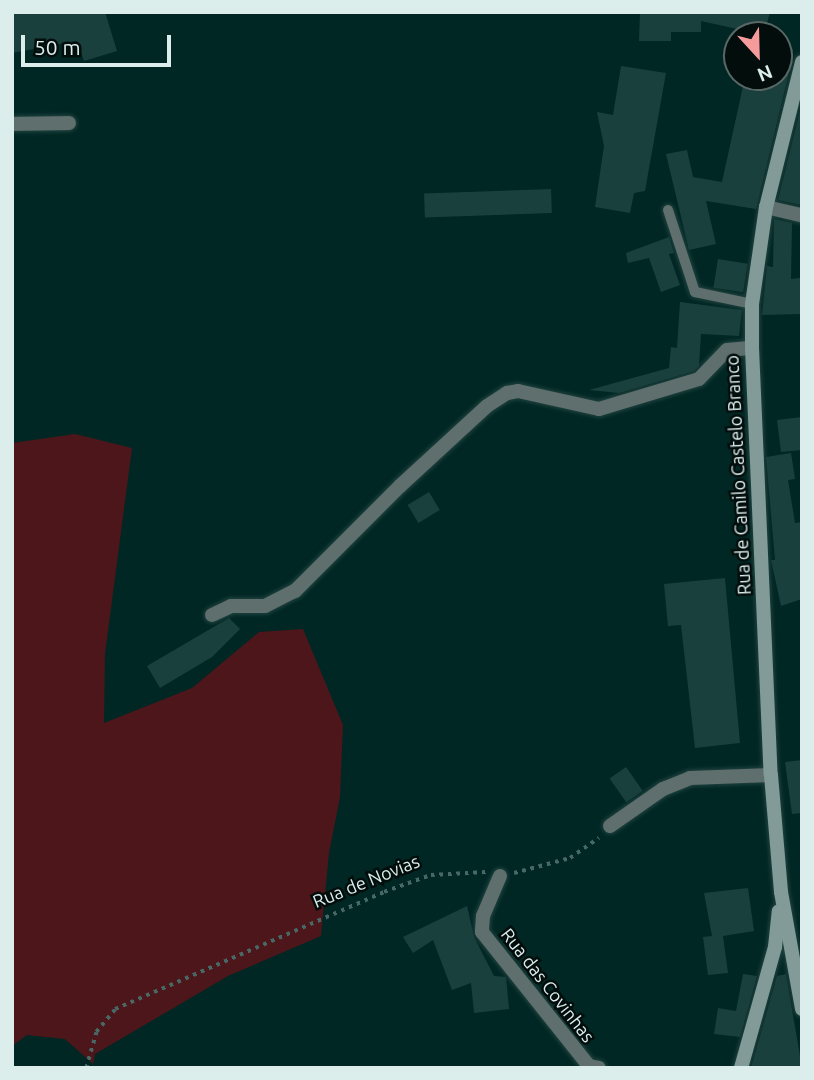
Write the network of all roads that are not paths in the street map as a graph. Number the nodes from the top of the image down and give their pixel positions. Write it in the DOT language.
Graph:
graph roads {
  1 [pos="802,62"];
  2 [pos="69,123"];
  3 [pos="12,124"];
  4 [pos="766,208"];
  5 [pos="668,210"];
  6 [pos="802,215"];
  7 [pos="752,304"];
  8 [pos="752,348"];
  9 [pos="212,615"];
  10 [pos="771,775"];
  11 [pos="610,827"];
  12 [pos="500,876"];
  13 [pos="780,892"];
  14 [pos="802,1009"];
  15 [pos="591,1067"];
  16 [pos="741,1068"];
  1 -- 4 [label="main road, Rua de Camilo Castelo Branco"];
  2 -- 3 [label="street"];
  4 -- 6 [label="street"];
  4 -- 7 [label="main road, Rua de Camilo Castelo Branco"];
  5 -- 7 [label="lane"];
  7 -- 8 [label="main road, Rua de Camilo Castelo Branco"];
  8 -- 9 [label="street"];
  8 -- 10 [label="main road, Rua de Camilo Castelo Branco"];
  10 -- 11 [label="street"];
  10 -- 13 [label="main road, Rua de Camilo Castelo Branco"];
  12 -- 15 [label="street, Rua das Covinhas"];
  13 -- 14 [label="main road"];
  13 -- 16 [label="main road"];
}
